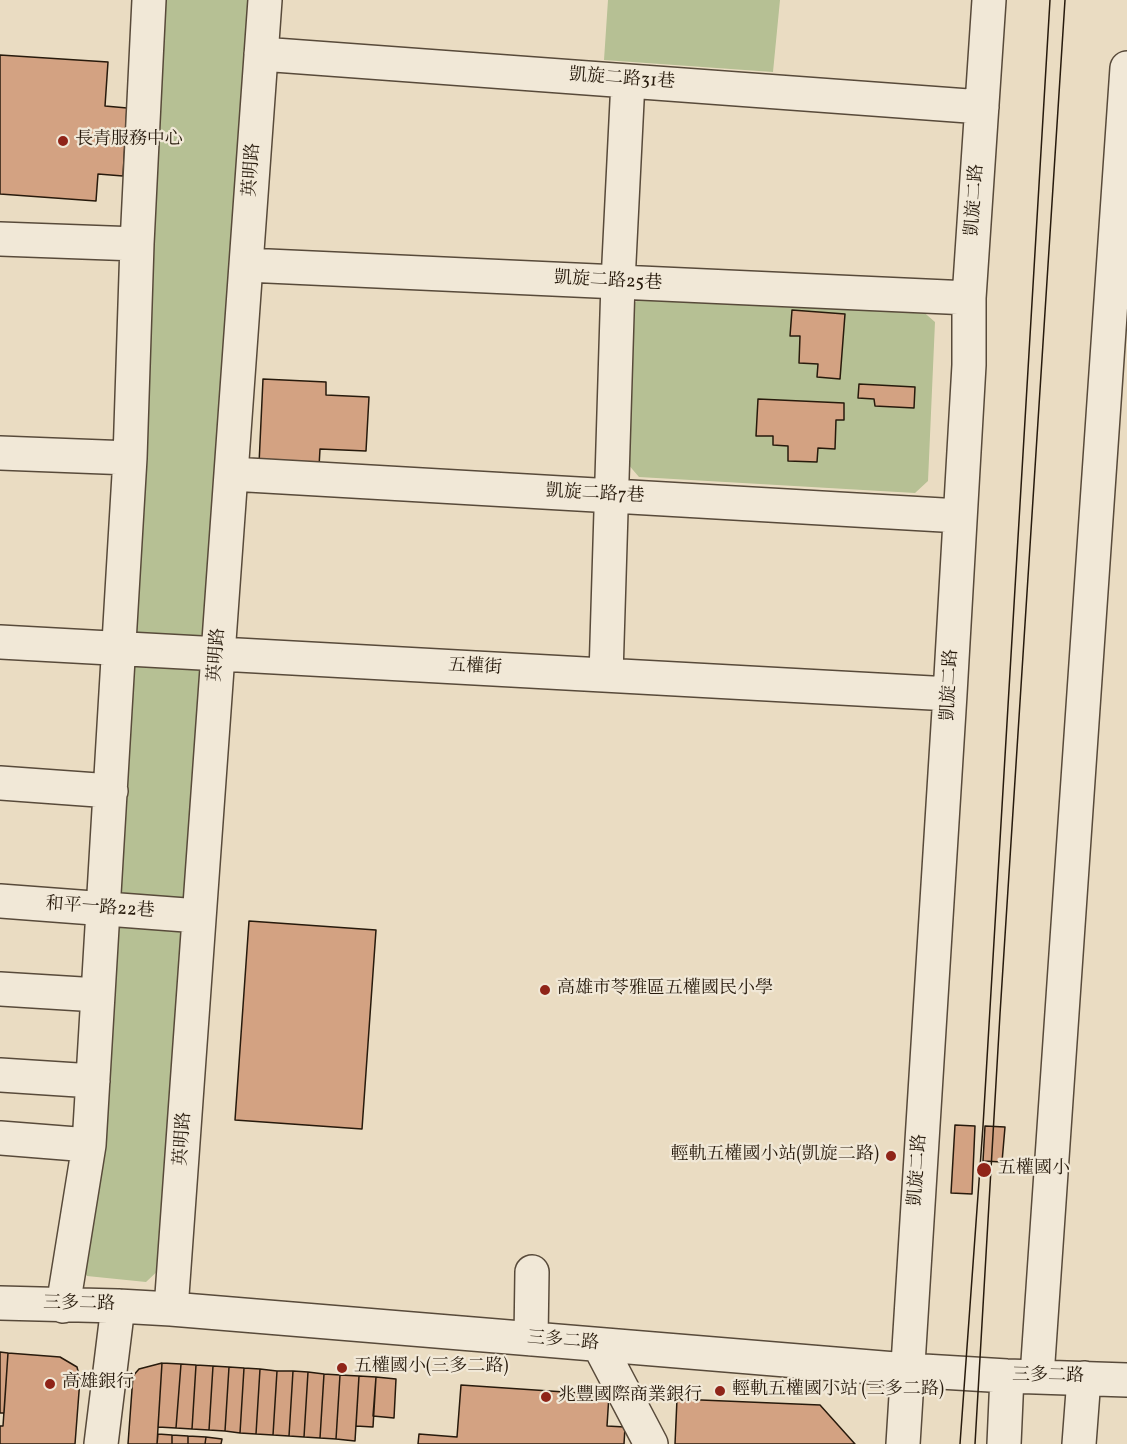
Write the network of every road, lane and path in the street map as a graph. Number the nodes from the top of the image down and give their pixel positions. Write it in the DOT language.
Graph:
graph roads {
  1 [pos="149,0"];
  2 [pos="265,0"];
  3 [pos="989,0"];
  4 [pos="261,54"];
  5 [pos="1127,68"];
  6 [pos="627,81"];
  7 [pos="982,107"];
  8 [pos="1123,184"];
  9 [pos="0,239"];
  10 [pos="137,244"];
  11 [pos="246,265"];
  12 [pos="618,282"];
  13 [pos="969,298"];
  14 [pos="1118,323"];
  15 [pos="0,453"];
  16 [pos="130,458"];
  17 [pos="231,474"];
  18 [pos="612,496"];
  19 [pos="960,516"];
  20 [pos="0,642"];
  21 [pos="118,648"];
  22 [pos="218,654"];
  23 [pos="606,675"];
  24 [pos="950,694"];
  25 [pos="0,783"];
  26 [pos="111,791"];
  27 [pos="0,902"];
  28 [pos="104,909"];
  29 [pos="199,916"];
  30 [pos="0,989"];
  31 [pos="98,994"];
  32 [pos="0,1076"];
  33 [pos="93,1081"];
  34 [pos="0,1138"];
  35 [pos="89,1145"];
  36 [pos="532,1272"];
  37 [pos="0,1303"];
  38 [pos="63,1305"];
  39 [pos="118,1306"];
  40 [pos="171,1309"];
  41 [pos="531,1339"];
  42 [pos="599,1345"];
  43 [pos="907,1370"];
  44 [pos="1022,1376"];
  45 [pos="1084,1378"];
  46 [pos="1127,1380"];
  47 [pos="101,1444"];
  48 [pos="651,1444"];
  49 [pos="903,1444"];
  50 [pos="1004,1444"];
  51 [pos="1079,1444"];
  1 -- 10 [label="street"];
  2 -- 4 [label="street, 英明路"];
  3 -- 7 [label="street, 凱旋二路"];
  4 -- 6 [label="street, 凱旋二路31巷"];
  4 -- 11 [label="street, 英明路"];
  5 -- 8 [label="street"];
  6 -- 7 [label="street, 凱旋二路31巷"];
  6 -- 12 [label="street"];
  7 -- 13 [label="street, 凱旋二路"];
  8 -- 14 [label="street"];
  9 -- 10 [label="street"];
  10 -- 16 [label="street"];
  11 -- 12 [label="street, 凱旋二路25巷"];
  11 -- 17 [label="street, 英明路"];
  12 -- 13 [label="street, 凱旋二路25巷"];
  12 -- 18 [label="street"];
  13 -- 19 [label="street, 凱旋二路"];
  14 -- 44 [label="street"];
  15 -- 16 [label="street"];
  16 -- 21 [label="street"];
  17 -- 18 [label="street, 凱旋二路7巷"];
  17 -- 22 [label="street, 英明路"];
  18 -- 19 [label="street, 凱旋二路7巷"];
  18 -- 23 [label="street"];
  19 -- 24 [label="street, 凱旋二路"];
  20 -- 21 [label="street, 五權街"];
  21 -- 22 [label="street, 五權街"];
  21 -- 26 [label="street"];
  22 -- 23 [label="street, 五權街"];
  22 -- 29 [label="street, 英明路"];
  23 -- 24 [label="street, 五權街"];
  24 -- 43 [label="street, 凱旋二路"];
  25 -- 26 [label="street"];
  26 -- 28 [label="street"];
  27 -- 28 [label="street, 和平一路22巷"];
  28 -- 29 [label="street, 和平一路22巷"];
  28 -- 31 [label="street"];
  29 -- 40 [label="street, 英明路"];
  30 -- 31 [label="street"];
  31 -- 33 [label="street"];
  32 -- 33 [label="street"];
  33 -- 35 [label="street"];
  34 -- 35 [label="street"];
  35 -- 38 [label="street"];
  36 -- 41 [label="street"];
  37 -- 38 [label="street, 三多二路"];
  38 -- 39 [label="street, 三多二路"];
  39 -- 40 [label="street, 三多二路"];
  39 -- 47 [label="street"];
  40 -- 41 [label="street, 三多二路"];
  41 -- 42 [label="street, 三多二路"];
  42 -- 43 [label="street, 三多二路"];
  42 -- 48 [label="street"];
  43 -- 44 [label="street, 三多二路"];
  43 -- 49 [label="street, 凱旋二路"];
  44 -- 45 [label="street, 三多二路"];
  44 -- 50 [label="street"];
  45 -- 46 [label="street, 三多二路"];
  45 -- 51 [label="street"];
}
